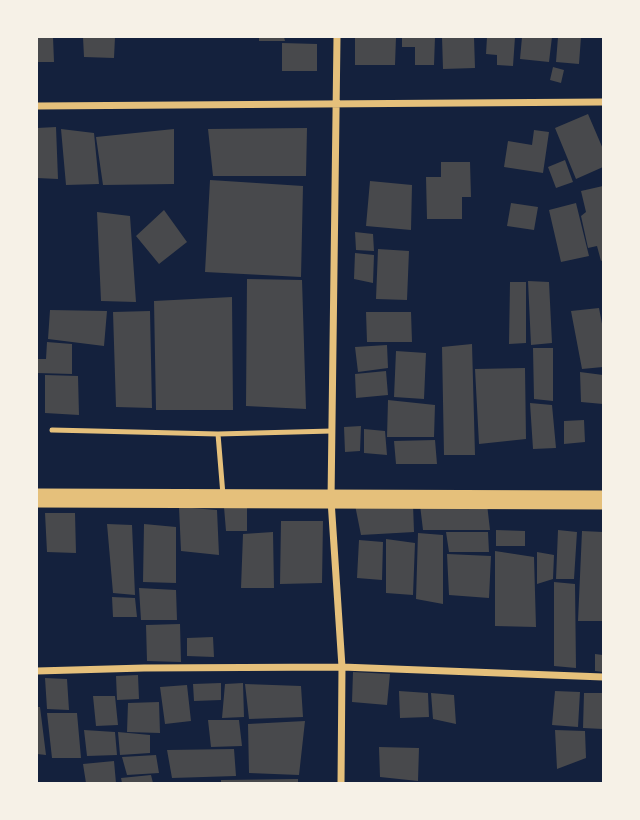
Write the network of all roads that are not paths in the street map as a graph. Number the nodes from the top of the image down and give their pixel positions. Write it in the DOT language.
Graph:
graph roads {
  1 [pos="337,37"];
  2 [pos="603,102"];
  3 [pos="336,104"];
  4 [pos="37,106"];
  5 [pos="52,430"];
  6 [pos="332,431"];
  7 [pos="218,434"];
  8 [pos="37,498"];
  9 [pos="223,498"];
  10 [pos="331,500"];
  11 [pos="603,500"];
  12 [pos="342,667"];
  13 [pos="37,671"];
  14 [pos="603,677"];
  15 [pos="341,783"];
  1 -- 3 [label="street"];
  2 -- 3 [label="street"];
  3 -- 4 [label="street"];
  3 -- 6 [label="street"];
  5 -- 7 [label="lane"];
  6 -- 7 [label="lane"];
  6 -- 10 [label="street"];
  7 -- 9 [label="lane"];
  8 -- 9 [label="highway"];
  9 -- 10 [label="highway"];
  10 -- 11 [label="highway"];
  10 -- 12 [label="street"];
  12 -- 13 [label="street"];
  12 -- 14 [label="street"];
  12 -- 15 [label="street"];
}
